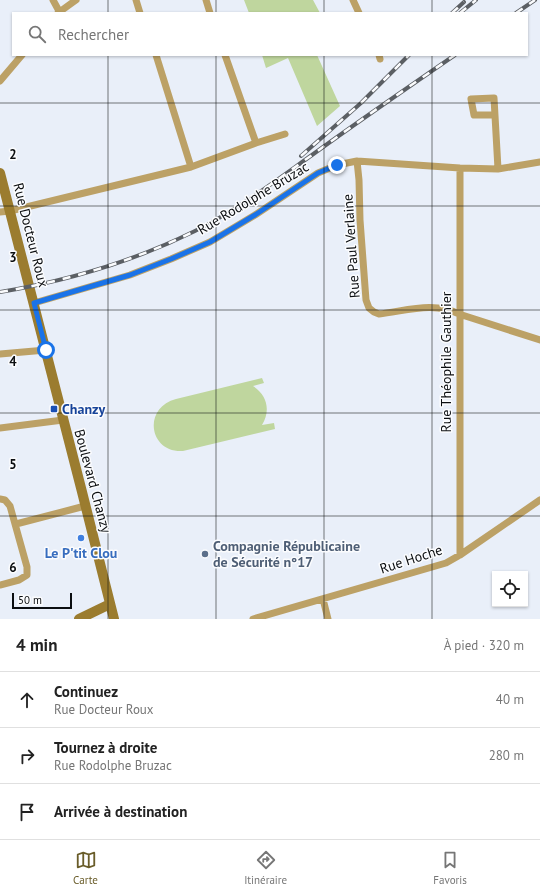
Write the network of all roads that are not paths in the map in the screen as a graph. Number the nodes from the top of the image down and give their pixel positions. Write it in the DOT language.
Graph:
graph roads {
  1 [pos="53,0"];
  2 [pos="136,0"];
  3 [pos="206,0"];
  4 [pos="353,0"];
  5 [pos="73,1"];
  6 [pos="58,12"];
  7 [pos="140,12"];
  8 [pos="210,12"];
  9 [pos="359,12"];
  10 [pos="21,56"];
  11 [pos="156,56"];
  12 [pos="225,56"];
  13 [pos="0,81"];
  14 [pos="495,115"];
  15 [pos="285,134"];
  16 [pos="256,143"];
  17 [pos="357,161"];
  18 [pos="540,162"];
  19 [pos="191,167"];
  20 [pos="460,168"];
  21 [pos="498,168"];
  22 [pos="0,173"];
  23 [pos="5,212"];
  24 [pos="34,303"];
  25 [pos="459,314"];
  26 [pos="540,340"];
  27 [pos="46,350"];
  28 [pos="0,354"];
  29 [pos="63,420"];
  30 [pos="0,428"];
  31 [pos="0,499"];
  32 [pos="540,500"];
  33 [pos="85,506"];
  34 [pos="16,524"];
  35 [pos="460,555"];
  36 [pos="0,585"];
  37 [pos="323,599"];
  38 [pos="110,604"];
  39 [pos="79,619"];
  40 [pos="114,619"];
  41 [pos="253,619"];
  42 [pos="328,619"];
  1 -- 6 [label="street"];
  2 -- 7 [label="street"];
  3 -- 8 [label="street"];
  4 -- 9 [label="street"];
  5 -- 6 [label="street"];
  10 -- 13 [label="street"];
  11 -- 19 [label="street"];
  12 -- 16 [label="street"];
  14 -- 21 [label="street"];
  15 -- 16 [label="street"];
  16 -- 19 [label="street"];
  17 -- 20 [label="street, Rue Rodolphe Bruzac"];
  17 -- 24 [label="street, Rue Rodolphe Bruzac"];
  17 -- 25 [label="street, Rue Paul Verlaine"];
  18 -- 21 [label="street, Rue Rodolphe Bruzac"];
  19 -- 23 [label="street"];
  20 -- 21 [label="street, Rue Rodolphe Bruzac"];
  20 -- 25 [label="street, Rue Théophile Gauthier"];
  22 -- 23 [label="main road, Rue Docteur Roux"];
  23 -- 24 [label="main road, Rue Docteur Roux"];
  24 -- 27 [label="main road, Rue Docteur Roux"];
  25 -- 26 [label="street"];
  25 -- 35 [label="street, Rue Théophile Gauthier"];
  27 -- 28 [label="street"];
  27 -- 29 [label="main road, Boulevard Chanzy"];
  29 -- 30 [label="street"];
  29 -- 33 [label="main road, Boulevard Chanzy"];
  31 -- 34 [label="street"];
  32 -- 35 [label="street, Rue Hoche"];
  33 -- 34 [label="street"];
  33 -- 38 [label="main road, Boulevard Chanzy"];
  34 -- 36 [label="street"];
  35 -- 37 [label="street, Rue Hoche"];
  37 -- 41 [label="street, Rue Hoche"];
  37 -- 42 [label="street"];
  38 -- 39 [label="main road"];
  38 -- 40 [label="main road, Boulevard Chanzy"];
}
